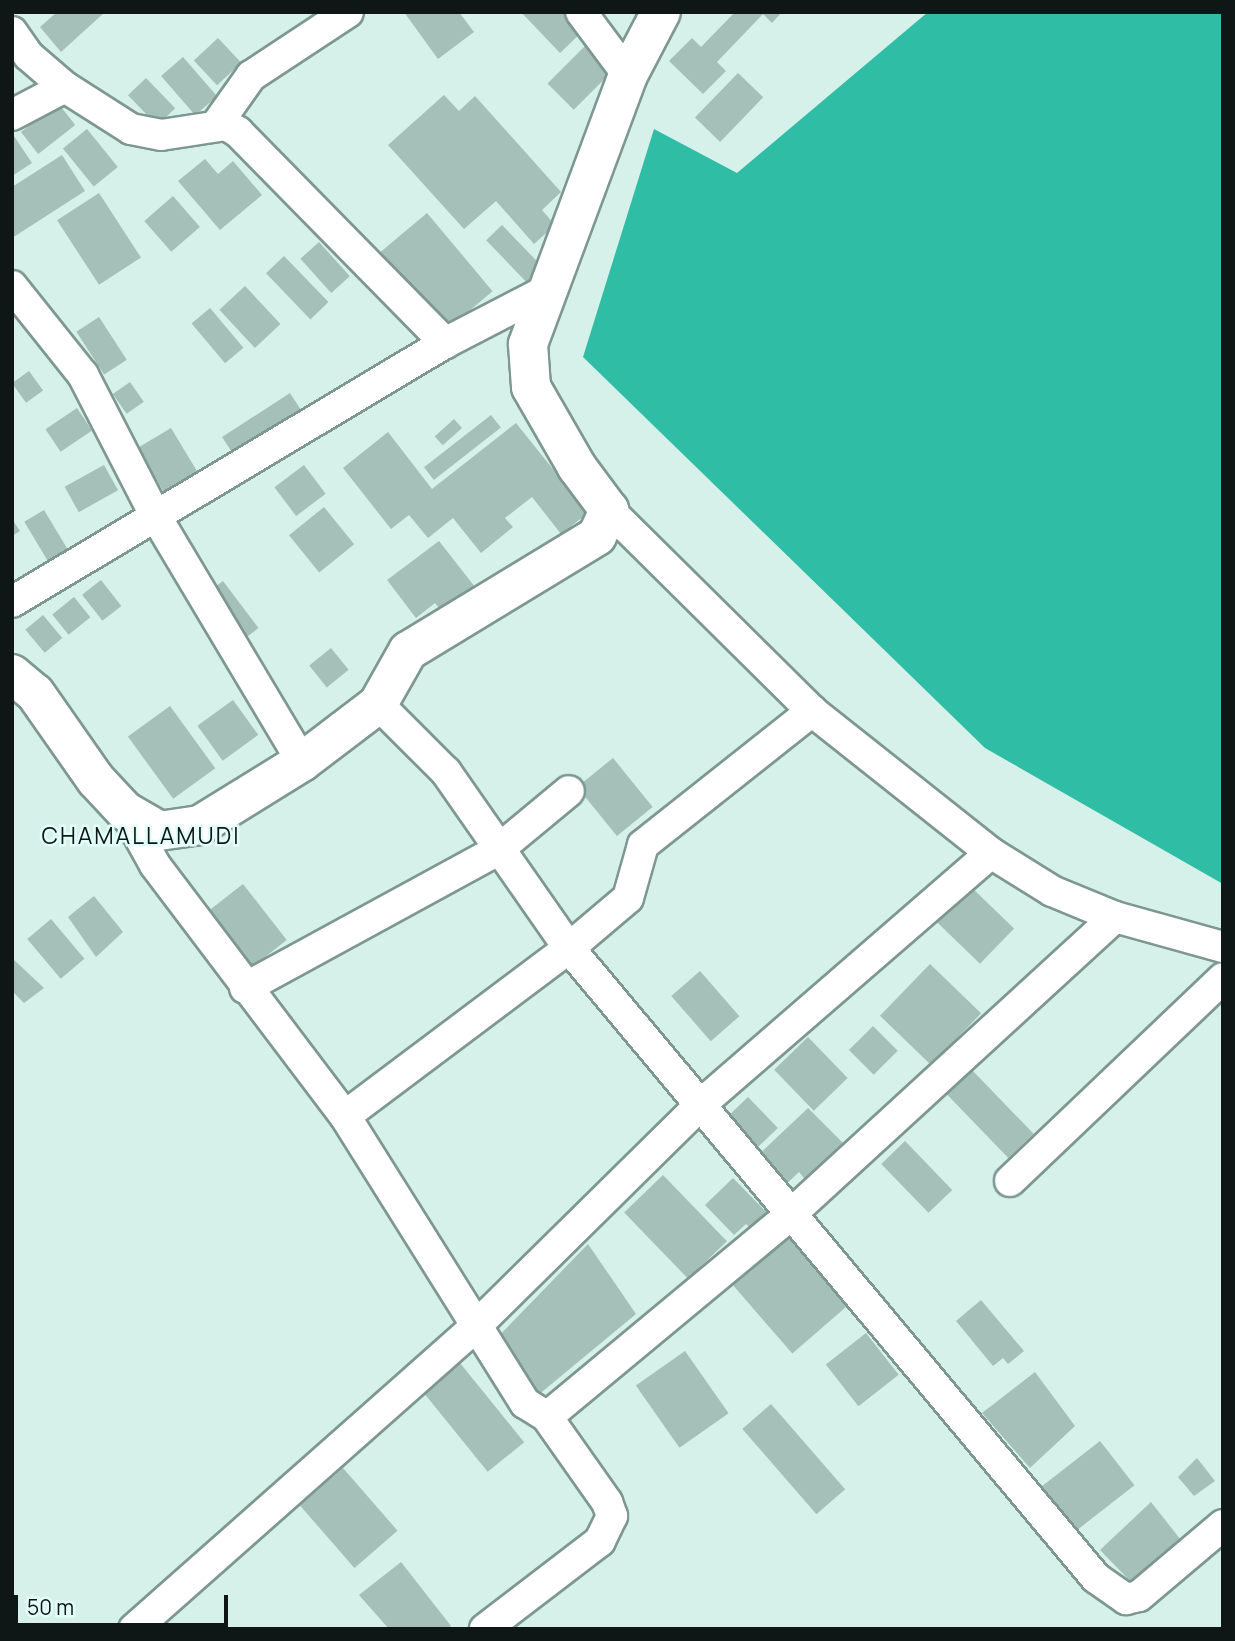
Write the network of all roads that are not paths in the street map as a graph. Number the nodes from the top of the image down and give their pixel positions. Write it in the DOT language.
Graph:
graph roads {
  1 [pos="348,12"];
  2 [pos="581,12"];
  3 [pos="661,12"];
  4 [pos="12,32"];
  5 [pos="628,75"];
  6 [pos="65,87"];
  7 [pos="12,115"];
  8 [pos="217,124"];
  9 [pos="12,286"];
  10 [pos="551,288"];
  11 [pos="445,343"];
  12 [pos="609,510"];
  13 [pos="155,515"];
  14 [pos="15,594"];
  15 [pos="12,674"];
  16 [pos="378,704"];
  17 [pos="812,711"];
  18 [pos="302,762"];
  19 [pos="569,791"];
  20 [pos="125,811"];
  21 [pos="498,850"];
  22 [pos="991,853"];
  23 [pos="1115,917"];
  24 [pos="1223,947"];
  25 [pos="569,948"];
  26 [pos="1223,978"];
  27 [pos="245,988"];
  28 [pos="701,1105"];
  29 [pos="345,1116"];
  30 [pos="1010,1181"];
  31 [pos="790,1215"];
  32 [pos="475,1327"];
  33 [pos="547,1418"];
  34 [pos="1223,1525"];
  35 [pos="134,1629"];
  36 [pos="485,1629"];
  1 -- 8 [label="street"];
  2 -- 5 [label="street"];
  3 -- 5 [label="main road"];
  4 -- 6 [label="street"];
  5 -- 10 [label="main road"];
  6 -- 7 [label="street"];
  6 -- 8 [label="street"];
  8 -- 11 [label="street"];
  9 -- 13 [label="street"];
  10 -- 11 [label="street"];
  10 -- 12 [label="main road"];
  11 -- 13 [label="street"];
  12 -- 16 [label="main road"];
  12 -- 17 [label="street"];
  13 -- 14 [label="street"];
  13 -- 18 [label="street"];
  15 -- 20 [label="main road"];
  16 -- 18 [label="main road"];
  16 -- 21 [label="street"];
  17 -- 22 [label="street"];
  17 -- 25 [label="street"];
  18 -- 20 [label="main road"];
  19 -- 21 [label="street"];
  20 -- 27 [label="street"];
  21 -- 25 [label="street"];
  21 -- 27 [label="street"];
  22 -- 23 [label="street"];
  22 -- 28 [label="street"];
  23 -- 24 [label="street"];
  23 -- 31 [label="street"];
  25 -- 28 [label="street"];
  25 -- 29 [label="street"];
  26 -- 30 [label="street"];
  27 -- 29 [label="street"];
  28 -- 31 [label="street"];
  28 -- 32 [label="street"];
  29 -- 32 [label="street"];
  31 -- 33 [label="street"];
  31 -- 34 [label="street"];
  32 -- 33 [label="street"];
  32 -- 35 [label="street"];
  33 -- 36 [label="street"];
}
